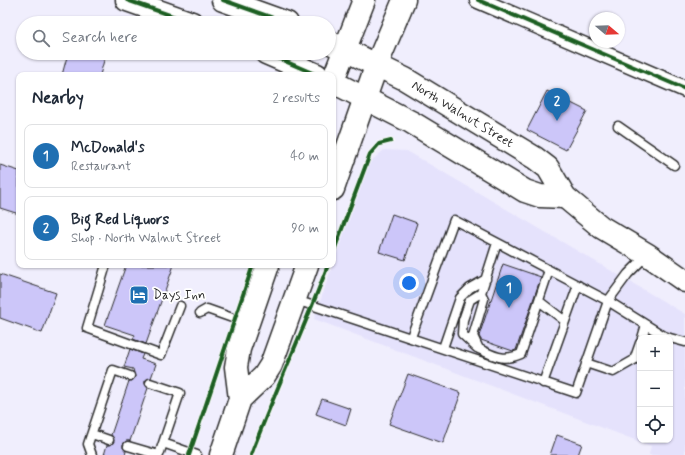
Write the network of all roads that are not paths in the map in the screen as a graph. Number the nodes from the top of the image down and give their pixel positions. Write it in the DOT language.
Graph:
graph roads {
  1 [pos="128,0"];
  2 [pos="223,0"];
  3 [pos="364,0"];
  4 [pos="404,0"];
  5 [pos="478,0"];
  6 [pos="173,16"];
  7 [pos="267,16"];
  8 [pos="337,45"];
  9 [pos="282,60"];
  10 [pos="335,60"];
  11 [pos="377,64"];
  12 [pos="310,72"];
  13 [pos="334,72"];
  14 [pos="336,83"];
  15 [pos="685,89"];
  16 [pos="365,98"];
  17 [pos="618,126"];
  18 [pos="674,165"];
  19 [pos="336,180"];
  20 [pos="566,197"];
  21 [pos="497,243"];
  22 [pos="648,255"];
  23 [pos="105,268"];
  24 [pos="267,268"];
  25 [pos="305,268"];
  26 [pos="549,270"];
  27 [pos="486,279"];
  28 [pos="685,281"];
  29 [pos="578,286"];
  30 [pos="481,293"];
  31 [pos="294,300"];
  32 [pos="539,300"];
  33 [pos="608,301"];
  34 [pos="180,306"];
  35 [pos="200,313"];
  36 [pos="565,321"];
  37 [pos="646,325"];
  38 [pos="246,330"];
  39 [pos="643,335"];
  40 [pos="664,335"];
  41 [pos="411,337"];
  42 [pos="673,339"];
  43 [pos="685,342"];
  44 [pos="443,348"];
  45 [pos="479,349"];
  46 [pos="637,352"];
  47 [pos="586,363"];
  48 [pos="130,376"];
  49 [pos="150,383"];
  50 [pos="543,383"];
  51 [pos="240,399"];
  52 [pos="92,434"];
  53 [pos="109,440"];
  54 [pos="163,443"];
  55 [pos="128,446"];
  56 [pos="92,455"];
  57 [pos="159,455"];
  58 [pos="197,455"];
  59 [pos="221,455"];
  1 -- 6 [label="main road"];
  2 -- 7 [label="main road"];
  3 -- 8 [label="main road"];
  4 -- 11 [label="main road"];
  5 -- 15 [label="street"];
  8 -- 11 [label="main road, North Walnut Street"];
  9 -- 12 [label="main road"];
  10 -- 13 [label="main road"];
  11 -- 16 [label="main road"];
  11 -- 20 [label="main road, North Walnut Street"];
  14 -- 16 [label="main road"];
  16 -- 19 [label="main road"];
  16 -- 20 [label="main road"];
  17 -- 18 [label="lane"];
  20 -- 22 [label="main road, North Walnut Street"];
  21 -- 26 [label="lane"];
  21 -- 27 [label="lane"];
  21 -- 41 [label="lane"];
  22 -- 28 [label="main road, North Walnut Street"];
  22 -- 33 [label="lane"];
  23 -- 34 [label="lane"];
  24 -- 38 [label="main road"];
  25 -- 31 [label="main road"];
  26 -- 29 [label="lane"];
  26 -- 32 [label="lane"];
  27 -- 30 [label="lane"];
  27 -- 44 [label="lane"];
  29 -- 33 [label="lane"];
  29 -- 36 [label="lane"];
  30 -- 45 [label="lane"];
  30 -- 45 [label="lane"];
  31 -- 41 [label="lane"];
  31 -- 51 [label="main road"];
  32 -- 36 [label="lane"];
  32 -- 45 [label="lane"];
  33 -- 37 [label="lane"];
  33 -- 47 [label="lane"];
  35 -- 38 [label="lane"];
  36 -- 50 [label="lane"];
  37 -- 39 [label="lane"];
  37 -- 40 [label="lane"];
  38 -- 51 [label="main road"];
  41 -- 44 [label="lane"];
  42 -- 43 [label="lane"];
  44 -- 50 [label="lane"];
  46 -- 47 [label="lane"];
  47 -- 50 [label="lane"];
  48 -- 52 [label="lane"];
  49 -- 54 [label="lane"];
  51 -- 59 [label="main road"];
  52 -- 53 [label="lane"];
  52 -- 56 [label="lane"];
  54 -- 57 [label="lane"];
  54 -- 58 [label="lane"];
  55 -- 57 [label="lane"];
}
